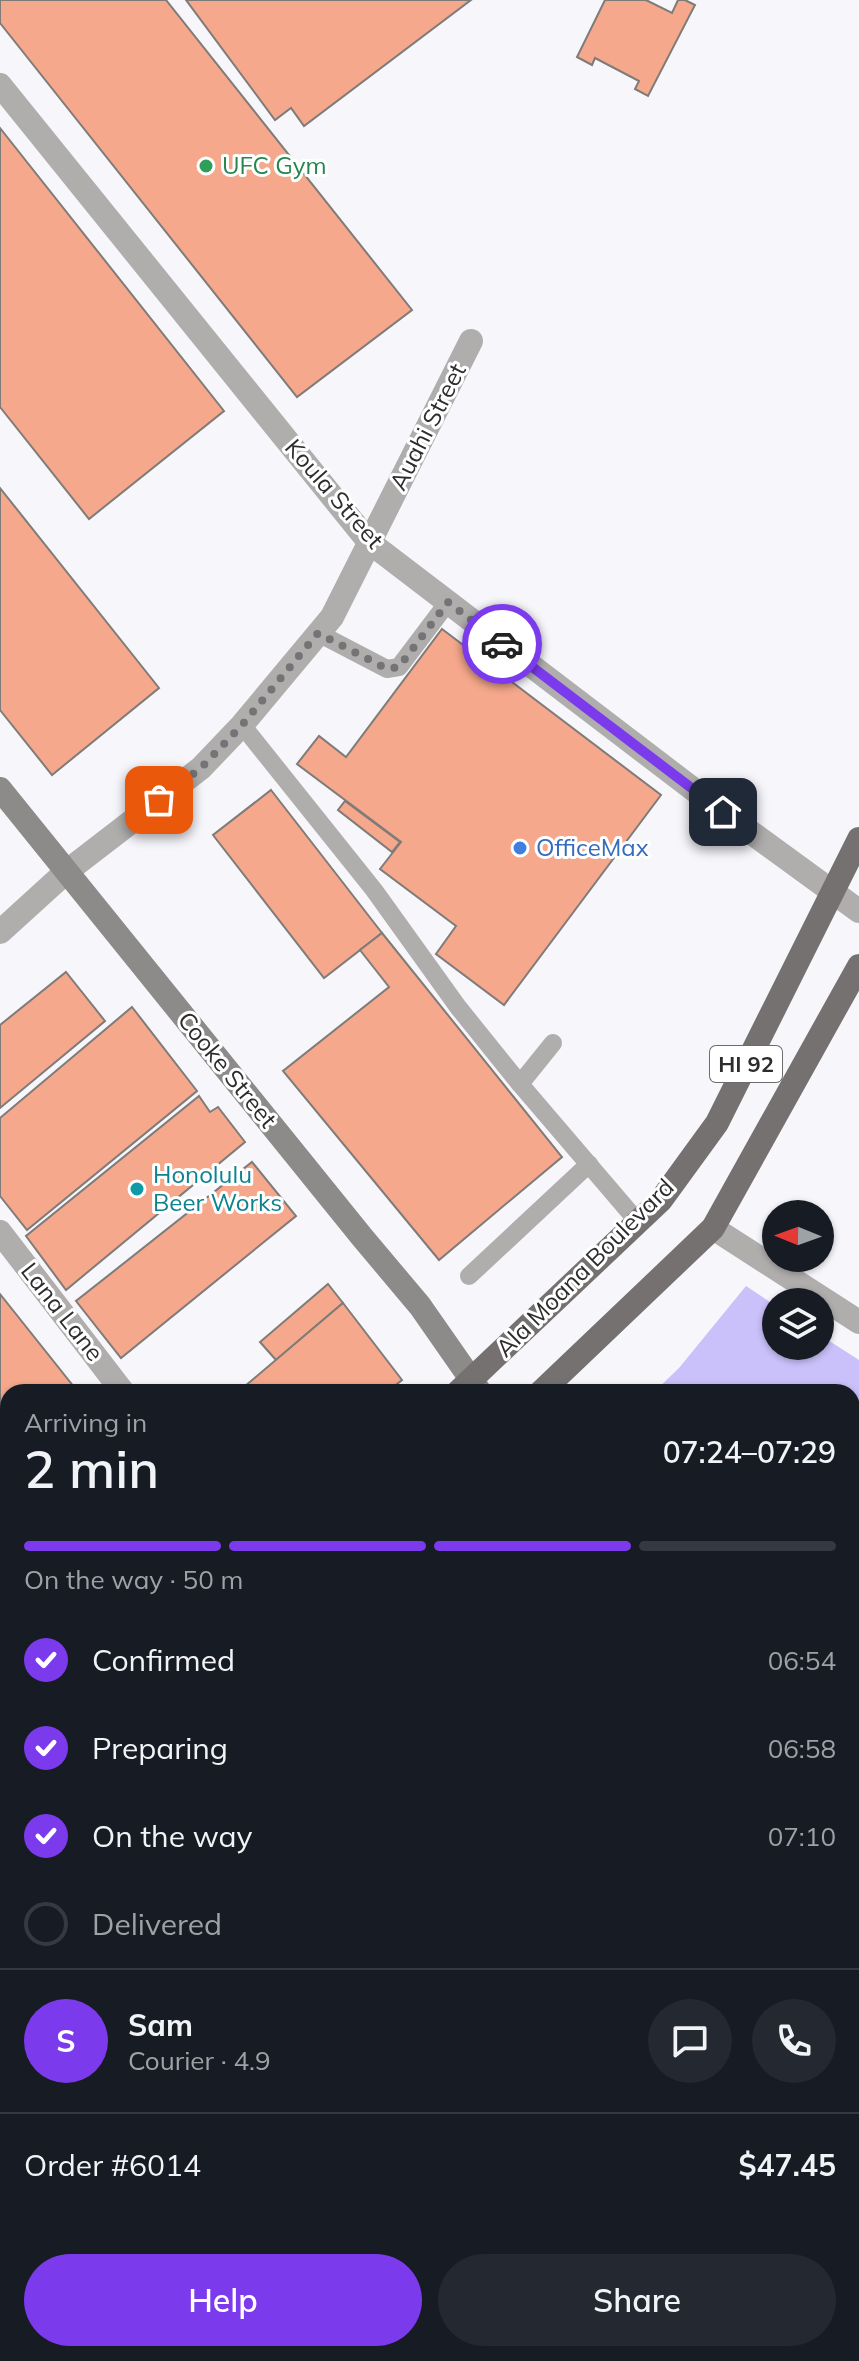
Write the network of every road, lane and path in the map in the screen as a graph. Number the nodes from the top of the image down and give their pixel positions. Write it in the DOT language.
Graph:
graph roads {
  1 [pos="0,85"];
  2 [pos="471,341"];
  3 [pos="369,542"];
  4 [pos="448,602"];
  5 [pos="318,633"];
  6 [pos="242,725"];
  7 [pos="0,789"];
  8 [pos="859,839"];
  9 [pos="66,872"];
  10 [pos="832,891"];
  11 [pos="859,911"];
  12 [pos="0,932"];
  13 [pos="859,966"];
  14 [pos="553,1043"];
  15 [pos="520,1084"];
  16 [pos="589,1164"];
  17 [pos="638,1222"];
  18 [pos="713,1228"];
  19 [pos="0,1232"];
  20 [pos="469,1276"];
  21 [pos="859,1322"];
  22 [pos="117,1384"];
  23 [pos="468,1384"];
  24 [pos="474,1384"];
  25 [pos="549,1384"];
  1 -- 3 [label="street, Koula Street"];
  2 -- 3 [label="street, Auahi Street"];
  3 -- 4 [label="street, Koula Street"];
  3 -- 5 [label="street, Auahi Street"];
  4 -- 5 [label="lane"];
  4 -- 10 [label="street, Koula Street"];
  5 -- 6 [label="street, Auahi Street"];
  6 -- 9 [label="street, Auahi Street"];
  6 -- 15 [label="lane"];
  7 -- 9 [label="street, Cooke Street"];
  8 -- 10 [label="main road, Ala Moana Boulevard / HI 92"];
  9 -- 12 [label="street, Auahi Street"];
  9 -- 23 [label="street, Cooke Street"];
  10 -- 11 [label="street, Koula Street"];
  10 -- 17 [label="main road, Ala Moana Boulevard / HI 92"];
  13 -- 18 [label="main road, HI 92"];
  14 -- 15 [label="lane"];
  15 -- 16 [label="lane"];
  16 -- 17 [label="lane"];
  16 -- 20 [label="lane"];
  17 -- 24 [label="main road, Ala Moana Boulevard / HI 92"];
  18 -- 21 [label="street"];
  18 -- 25 [label="main road, HI 92"];
  19 -- 22 [label="street, Lana Lane"];
}
